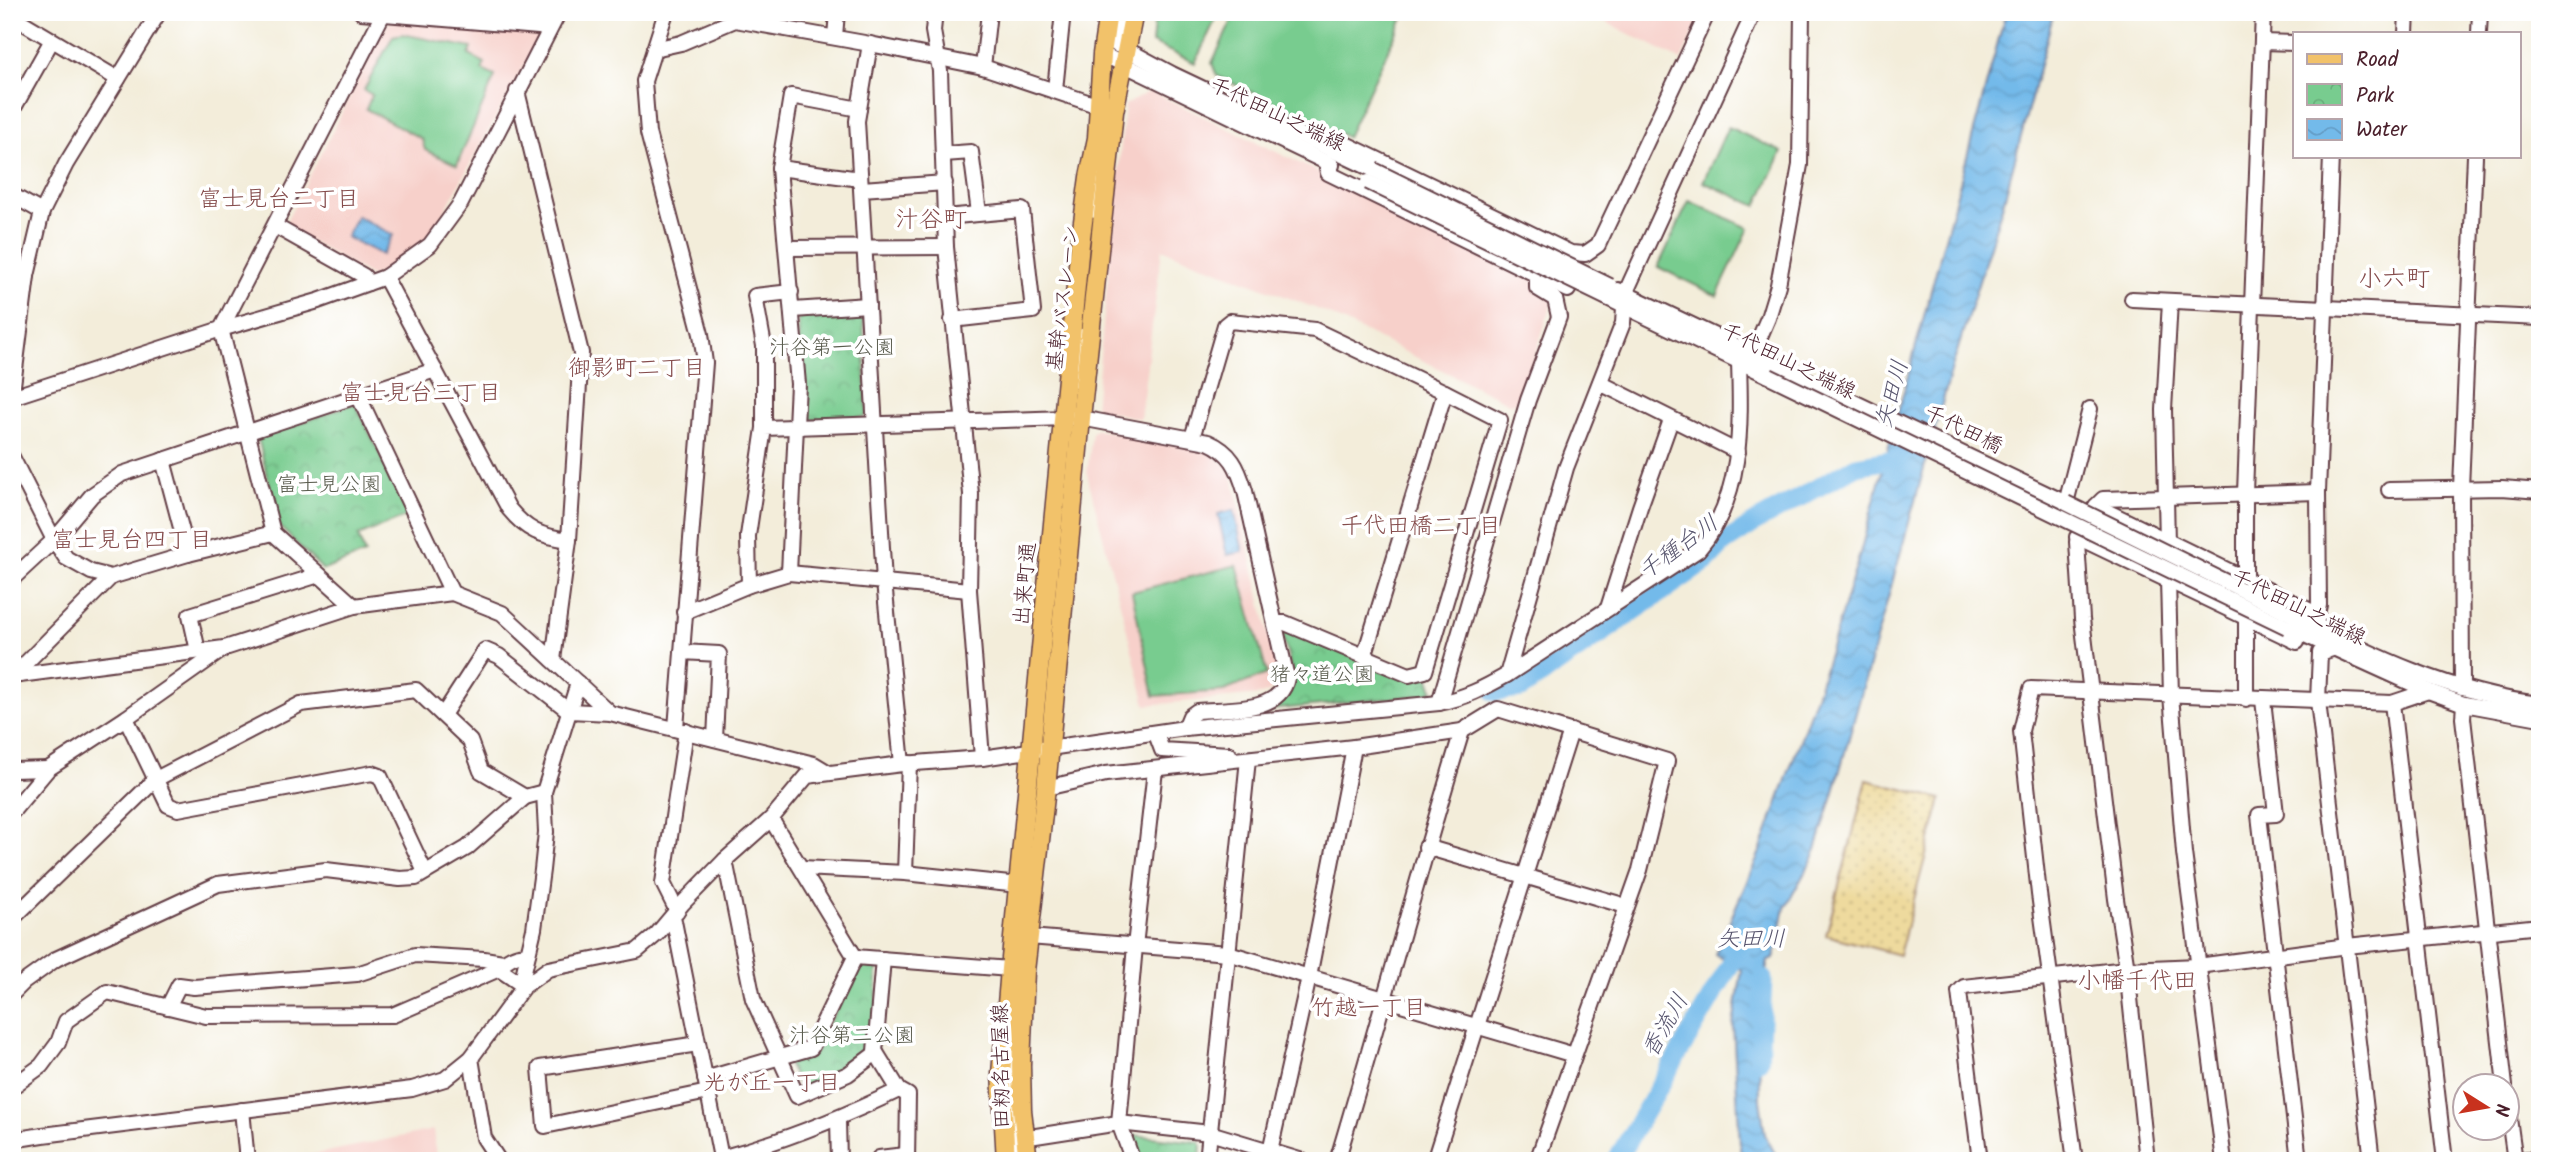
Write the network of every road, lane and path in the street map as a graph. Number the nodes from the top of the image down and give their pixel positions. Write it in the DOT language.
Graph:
graph roads {
  1 [pos="159,12"];
  2 [pos="361,12"];
  3 [pos="559,12"];
  4 [pos="666,12"];
  5 [pos="837,12"];
  6 [pos="936,12"];
  7 [pos="989,12"];
  8 [pos="1063,12"];
  9 [pos="1108,12"];
  10 [pos="1121,12"];
  11 [pos="1134,12"];
  12 [pos="1708,12"];
  13 [pos="1754,12"];
  14 [pos="1802,12"];
  15 [pos="2263,12"];
  16 [pos="2407,12"];
  17 [pos="2480,12"];
  18 [pos="384,14"];
  19 [pos="19,16"];
  20 [pos="464,17"];
  21 [pos="550,28"];
  22 [pos="2406,32"];
  23 [pos="2479,32"];
  24 [pos="835,37"];
  25 [pos="52,40"];
  26 [pos="2262,42"];
  27 [pos="870,44"];
  28 [pos="2293,44"];
  29 [pos="654,49"];
  30 [pos="1116,52"];
  31 [pos="937,56"];
  32 [pos="983,67"];
  33 [pos="118,79"];
  34 [pos="1055,90"];
  35 [pos="517,91"];
  36 [pos="859,109"];
  37 [pos="1106,109"];
  38 [pos="12,111"];
  39 [pos="944,154"];
  40 [pos="1329,156"];
  41 [pos="2331,158"];
  42 [pos="2474,158"];
  43 [pos="779,169"];
  44 [pos="945,183"];
  45 [pos="861,184"];
  46 [pos="12,195"];
  47 [pos="42,212"];
  48 [pos="979,213"];
  49 [pos="945,217"];
  50 [pos="275,226"];
  51 [pos="946,247"];
  52 [pos="787,248"];
  53 [pos="865,248"];
  54 [pos="1585,254"];
  55 [pos="12,268"];
  56 [pos="27,276"];
  57 [pos="1537,276"];
  58 [pos="385,277"];
  59 [pos="368,283"];
  60 [pos="791,292"];
  61 [pos="2132,299"];
  62 [pos="1625,300"];
  63 [pos="2170,301"];
  64 [pos="2251,304"];
  65 [pos="868,305"];
  66 [pos="2326,308"];
  67 [pos="793,310"];
  68 [pos="2469,314"];
  69 [pos="2540,318"];
  70 [pos="951,320"];
  71 [pos="221,329"];
  72 [pos="1760,356"];
  73 [pos="1739,362"];
  74 [pos="435,370"];
  75 [pos="1600,383"];
  76 [pos="1445,392"];
  77 [pos="12,395"];
  78 [pos="358,395"];
  79 [pos="2090,409"];
  80 [pos="1071,418"];
  81 [pos="962,420"];
  82 [pos="1671,420"];
  83 [pos="873,423"];
  84 [pos="797,426"];
  85 [pos="764,428"];
  86 [pos="246,432"];
  87 [pos="1192,438"];
  88 [pos="1738,452"];
  89 [pos="12,457"];
  90 [pos="163,460"];
  91 [pos="2461,488"];
  92 [pos="2389,490"];
  93 [pos="2539,491"];
  94 [pos="2318,492"];
  95 [pos="2245,493"];
  96 [pos="2166,496"];
  97 [pos="2066,503"];
  98 [pos="2096,506"];
  99 [pos="273,533"];
  100 [pos="2077,537"];
  101 [pos="54,540"];
  102 [pos="569,540"];
  103 [pos="2167,542"];
  104 [pos="188,554"];
  105 [pos="789,573"];
  106 [pos="319,575"];
  107 [pos="111,577"];
  108 [pos="12,579"];
  109 [pos="2245,579"];
  110 [pos="2168,580"];
  111 [pos="884,582"];
  112 [pos="749,585"];
  113 [pos="969,590"];
  114 [pos="453,593"];
  115 [pos="354,607"];
  116 [pos="1608,608"];
  117 [pos="684,612"];
  118 [pos="2246,618"];
  119 [pos="2290,621"];
  120 [pos="2317,621"];
  121 [pos="1275,623"];
  122 [pos="225,648"];
  123 [pos="198,651"];
  124 [pos="2326,651"];
  125 [pos="682,652"];
  126 [pos="1364,657"];
  127 [pos="553,660"];
  128 [pos="1507,675"];
  129 [pos="12,676"];
  130 [pos="578,683"];
  131 [pos="2462,688"];
  132 [pos="2428,691"];
  133 [pos="2092,693"];
  134 [pos="2171,695"];
  135 [pos="2246,699"];
  136 [pos="2263,700"];
  137 [pos="2318,701"];
  138 [pos="1439,703"];
  139 [pos="2392,704"];
  140 [pos="2465,704"];
  141 [pos="2540,704"];
  142 [pos="569,710"];
  143 [pos="610,713"];
  144 [pos="443,715"];
  145 [pos="126,718"];
  146 [pos="2540,718"];
  147 [pos="1186,724"];
  148 [pos="681,730"];
  149 [pos="1462,731"];
  150 [pos="1571,731"];
  151 [pos="1156,734"];
  152 [pos="715,739"];
  153 [pos="1354,747"];
  154 [pos="1041,750"];
  155 [pos="982,758"];
  156 [pos="1248,759"];
  157 [pos="1231,761"];
  158 [pos="906,763"];
  159 [pos="48,768"];
  160 [pos="12,770"];
  161 [pos="1154,770"];
  162 [pos="829,773"];
  163 [pos="156,779"];
  164 [pos="1046,788"];
  165 [pos="544,792"];
  166 [pos="524,797"];
  167 [pos="12,811"];
  168 [pos="771,819"];
  169 [pos="1426,847"];
  170 [pos="725,860"];
  171 [pos="802,868"];
  172 [pos="425,873"];
  173 [pos="905,873"];
  174 [pos="1525,878"];
  175 [pos="1019,885"];
  176 [pos="1626,906"];
  177 [pos="675,914"];
  178 [pos="12,919"];
  179 [pos="2540,926"];
  180 [pos="2486,930"];
  181 [pos="1029,937"];
  182 [pos="2417,939"];
  183 [pos="1135,946"];
  184 [pos="2347,946"];
  185 [pos="1228,953"];
  186 [pos="528,955"];
  187 [pos="855,957"];
  188 [pos="2275,957"];
  189 [pos="883,959"];
  190 [pos="501,966"];
  191 [pos="2198,966"];
  192 [pos="2127,969"];
  193 [pos="1017,970"];
  194 [pos="1309,977"];
  195 [pos="2051,977"];
  196 [pos="522,985"];
  197 [pos="12,993"];
  198 [pos="1385,999"];
  199 [pos="168,1007"];
  200 [pos="1479,1027"];
  201 [pos="698,1044"];
  202 [pos="876,1053"];
  203 [pos="1574,1055"];
  204 [pos="779,1056"];
  205 [pos="471,1058"];
  206 [pos="2503,1072"];
  207 [pos="706,1086"];
  208 [pos="12,1087"];
  209 [pos="900,1090"];
  210 [pos="242,1110"];
  211 [pos="838,1120"];
  212 [pos="1119,1123"];
  213 [pos="1210,1133"];
  214 [pos="12,1140"];
  215 [pos="1014,1140"];
  216 [pos="2513,1142"];
  217 [pos="774,1144"];
  218 [pos="1270,1151"];
  219 [pos="906,1158"];
  220 [pos="2540,1158"];
  221 [pos="720,1160"];
  222 [pos="247,1161"];
  223 [pos="499,1161"];
  224 [pos="772,1161"];
  225 [pos="839,1161"];
  226 [pos="879,1161"];
  227 [pos="1006,1161"];
  228 [pos="1018,1161"];
  229 [pos="1028,1161"];
  230 [pos="1133,1161"];
  231 [pos="1207,1161"];
  232 [pos="1303,1161"];
  233 [pos="1337,1161"];
  234 [pos="1434,1161"];
  235 [pos="1537,1161"];
  236 [pos="1980,1161"];
  237 [pos="2075,1161"];
  238 [pos="2147,1161"];
  239 [pos="2224,1161"];
  240 [pos="2299,1161"];
  241 [pos="2372,1161"];
  242 [pos="2445,1161"];
  243 [pos="2509,1161"];
  244 [pos="2515,1161"];
  1 -- 33 [label="street"];
  2 -- 18 [label="street"];
  3 -- 21 [label="street"];
  4 -- 29 [label="street"];
  5 -- 24 [label="street"];
  6 -- 31 [label="street"];
  7 -- 32 [label="street"];
  8 -- 34 [label="street"];
  9 -- 30 [label="main road, 出来町通"];
  10 -- 30 [label="street"];
  11 -- 30 [label="main road, 出来町通"];
  12 -- 54 [label="street"];
  13 -- 62 [label="street"];
  14 -- 72 [label="street"];
  15 -- 26 [label="street"];
  16 -- 22 [label="street"];
  17 -- 23 [label="street"];
  18 -- 20 [label="street"];
  18 -- 50 [label="street"];
  19 -- 25 [label="street"];
  20 -- 21 [label="street"];
  21 -- 35 [label="street"];
  24 -- 27 [label="street"];
  24 -- 29 [label="street"];
  25 -- 33 [label="street"];
  25 -- 38 [label="street"];
  26 -- 28 [label="street"];
  26 -- 64 [label="street"];
  27 -- 31 [label="street"];
  27 -- 36 [label="street"];
  29 -- 117 [label="street"];
  30 -- 37 [label="main road, 出来町通"];
  30 -- 37 [label="main road, 出来町通"];
  30 -- 40 [label="street, 千代田山之端線"];
  31 -- 32 [label="street"];
  31 -- 39 [label="street"];
  32 -- 34 [label="street"];
  33 -- 47 [label="street"];
  34 -- 37 [label="street"];
  35 -- 58 [label="street"];
  35 -- 102 [label="street"];
  36 -- 43 [label="street"];
  36 -- 45 [label="street"];
  37 -- 80 [label="main road, 出来町通"];
  37 -- 80 [label="main road, 出来町通"];
  39 -- 44 [label="street"];
  39 -- 48 [label="street"];
  40 -- 54 [label="street"];
  40 -- 57 [label="street"];
  40 -- 62 [label="street, 千代田山之端線, bridge"];
  41 -- 66 [label="street"];
  42 -- 68 [label="street"];
  43 -- 45 [label="street"];
  43 -- 52 [label="street"];
  44 -- 45 [label="street"];
  44 -- 49 [label="street"];
  45 -- 53 [label="street"];
  46 -- 47 [label="street"];
  47 -- 56 [label="street"];
  48 -- 49 [label="street"];
  48 -- 70 [label="street"];
  49 -- 51 [label="street"];
  50 -- 59 [label="street"];
  50 -- 71 [label="street"];
  51 -- 53 [label="street"];
  51 -- 70 [label="street"];
  52 -- 53 [label="street"];
  52 -- 60 [label="street"];
  53 -- 65 [label="street"];
  54 -- 57 [label="street"];
  55 -- 56 [label="street"];
  56 -- 77 [label="street"];
  57 -- 138 [label="street"];
  58 -- 59 [label="street"];
  58 -- 74 [label="street"];
  59 -- 71 [label="street"];
  60 -- 67 [label="street"];
  60 -- 85 [label="street"];
  61 -- 63 [label="street"];
  62 -- 72 [label="street, 千代田山之端線"];
  62 -- 73 [label="street, 千代田山之端線"];
  62 -- 75 [label="street"];
  63 -- 64 [label="street"];
  63 -- 96 [label="street"];
  64 -- 66 [label="street"];
  64 -- 95 [label="street"];
  65 -- 67 [label="street"];
  65 -- 83 [label="street"];
  66 -- 68 [label="street"];
  66 -- 94 [label="street"];
  67 -- 84 [label="street"];
  68 -- 69 [label="street"];
  68 -- 91 [label="street"];
  70 -- 81 [label="street"];
  71 -- 77 [label="street"];
  71 -- 86 [label="street"];
  72 -- 73 [label="street"];
  72 -- 97 [label="street, 千代田橋"];
  73 -- 88 [label="street"];
  73 -- 119 [label="street, 千代田山之端線, bridge"];
  74 -- 78 [label="street"];
  74 -- 102 [label="street"];
  75 -- 82 [label="street"];
  75 -- 128 [label="street"];
  76 -- 87 [label="street"];
  76 -- 126 [label="street"];
  76 -- 126 [label="street"];
  78 -- 86 [label="street"];
  78 -- 114 [label="street"];
  79 -- 97 [label="street"];
  80 -- 81 [label="street"];
  80 -- 87 [label="street"];
  80 -- 154 [label="main road, 出来町通"];
  80 -- 154 [label="main road, 出来町通"];
  81 -- 83 [label="street"];
  81 -- 113 [label="street"];
  82 -- 88 [label="street"];
  82 -- 116 [label="street"];
  83 -- 84 [label="street"];
  83 -- 111 [label="street"];
  84 -- 85 [label="street"];
  84 -- 105 [label="street"];
  85 -- 112 [label="street"];
  86 -- 90 [label="street"];
  86 -- 99 [label="street"];
  87 -- 121 [label="street"];
  88 -- 116 [label="street"];
  89 -- 101 [label="street"];
  90 -- 101 [label="street"];
  90 -- 104 [label="street"];
  91 -- 92 [label="street"];
  91 -- 93 [label="street"];
  91 -- 131 [label="street"];
  94 -- 95 [label="street"];
  94 -- 120 [label="street"];
  95 -- 96 [label="street"];
  95 -- 109 [label="street"];
  96 -- 98 [label="street"];
  96 -- 103 [label="street"];
  97 -- 119 [label="street, 千代田山之端線, bridge"];
  98 -- 100 [label="street"];
  98 -- 103 [label="street"];
  99 -- 104 [label="street"];
  99 -- 106 [label="street"];
  100 -- 110 [label="street"];
  100 -- 133 [label="street"];
  101 -- 107 [label="street"];
  101 -- 108 [label="street"];
  102 -- 127 [label="street"];
  103 -- 109 [label="street"];
  104 -- 107 [label="street"];
  105 -- 111 [label="street"];
  105 -- 112 [label="street"];
  106 -- 115 [label="street"];
  106 -- 123 [label="street"];
  107 -- 129 [label="street"];
  109 -- 120 [label="street"];
  110 -- 118 [label="street"];
  110 -- 134 [label="street"];
  111 -- 113 [label="street"];
  111 -- 158 [label="street"];
  112 -- 117 [label="street"];
  113 -- 155 [label="street"];
  114 -- 115 [label="street"];
  114 -- 127 [label="street"];
  115 -- 122 [label="street"];
  116 -- 128 [label="street"];
  117 -- 125 [label="street"];
  118 -- 124 [label="street"];
  118 -- 135 [label="street"];
  119 -- 120 [label="street, 千代田山之端線"];
  119 -- 124 [label="street, 千代田山之端線"];
  120 -- 131 [label="street, 千代田山之端線"];
  121 -- 126 [label="street"];
  121 -- 147 [label="street"];
  122 -- 123 [label="street"];
  122 -- 145 [label="street"];
  123 -- 129 [label="street"];
  124 -- 132 [label="street, 千代田山之端線"];
  124 -- 137 [label="street"];
  125 -- 148 [label="street"];
  125 -- 152 [label="street"];
  127 -- 130 [label="street"];
  128 -- 138 [label="street"];
  130 -- 142 [label="street"];
  130 -- 143 [label="street"];
  131 -- 141 [label="street, 千代田山之端線"];
  132 -- 139 [label="street"];
  132 -- 140 [label="street, 千代田山之端線"];
  133 -- 134 [label="street"];
  133 -- 192 [label="street"];
  133 -- 195 [label="street"];
  134 -- 135 [label="street"];
  134 -- 191 [label="street"];
  135 -- 136 [label="street"];
  136 -- 137 [label="street"];
  136 -- 188 [label="street"];
  137 -- 139 [label="street"];
  137 -- 184 [label="street"];
  138 -- 147 [label="street"];
  139 -- 182 [label="street"];
  140 -- 146 [label="street, 千代田山之端線"];
  140 -- 180 [label="street"];
  142 -- 143 [label="street"];
  142 -- 144 [label="street"];
  142 -- 165 [label="street"];
  143 -- 148 [label="street"];
  144 -- 163 [label="street"];
  144 -- 166 [label="street"];
  145 -- 159 [label="street"];
  145 -- 163 [label="street"];
  147 -- 151 [label="street"];
  148 -- 152 [label="street"];
  148 -- 177 [label="street"];
  149 -- 150 [label="street"];
  149 -- 153 [label="street"];
  149 -- 169 [label="street"];
  150 -- 174 [label="street"];
  150 -- 176 [label="street"];
  151 -- 154 [label="street"];
  151 -- 157 [label="street"];
  152 -- 162 [label="street"];
  153 -- 156 [label="street"];
  153 -- 194 [label="street"];
  154 -- 155 [label="street"];
  154 -- 164 [label="main road, 出来町通"];
  154 -- 175 [label="main road, 出来町通"];
  155 -- 158 [label="street"];
  156 -- 157 [label="street"];
  156 -- 185 [label="street"];
  157 -- 161 [label="street"];
  158 -- 162 [label="street"];
  158 -- 173 [label="street"];
  159 -- 160 [label="street"];
  159 -- 167 [label="street"];
  161 -- 164 [label="street"];
  161 -- 183 [label="street"];
  162 -- 168 [label="street"];
  163 -- 172 [label="street"];
  163 -- 178 [label="street"];
  164 -- 181 [label="main road, 出来町通"];
  165 -- 166 [label="street"];
  165 -- 186 [label="street"];
  166 -- 172 [label="street"];
  168 -- 170 [label="street"];
  168 -- 171 [label="street"];
  169 -- 174 [label="street"];
  169 -- 198 [label="street"];
  170 -- 177 [label="street"];
  170 -- 204 [label="street"];
  171 -- 173 [label="street"];
  171 -- 187 [label="street"];
  172 -- 197 [label="street"];
  173 -- 175 [label="street"];
  174 -- 176 [label="street"];
  174 -- 200 [label="street"];
  175 -- 193 [label="main road, 出来町通"];
  176 -- 203 [label="street"];
  177 -- 196 [label="street"];
  177 -- 201 [label="street"];
  179 -- 180 [label="street"];
  180 -- 182 [label="street"];
  180 -- 206 [label="street"];
  181 -- 183 [label="street"];
  181 -- 193 [label="main road, 出来町通"];
  182 -- 184 [label="street"];
  182 -- 242 [label="street"];
  183 -- 185 [label="street"];
  183 -- 212 [label="street"];
  184 -- 188 [label="street"];
  184 -- 241 [label="street"];
  185 -- 194 [label="street"];
  185 -- 213 [label="street"];
  186 -- 190 [label="street"];
  186 -- 196 [label="street"];
  187 -- 189 [label="street"];
  187 -- 204 [label="street"];
  188 -- 191 [label="street"];
  188 -- 240 [label="street"];
  189 -- 193 [label="street"];
  189 -- 202 [label="street"];
  190 -- 196 [label="street"];
  190 -- 199 [label="street"];
  190 -- 199 [label="street"];
  191 -- 192 [label="street"];
  191 -- 239 [label="street"];
  192 -- 195 [label="street"];
  192 -- 238 [label="street"];
  193 -- 215 [label="main road, 田籾名古屋線"];
  193 -- 215 [label="main road, 出来町通"];
  194 -- 198 [label="street"];
  194 -- 218 [label="street"];
  195 -- 236 [label="street"];
  195 -- 237 [label="street"];
  196 -- 205 [label="street"];
  198 -- 200 [label="street"];
  198 -- 233 [label="street"];
  199 -- 208 [label="street"];
  200 -- 203 [label="street"];
  200 -- 234 [label="street"];
  201 -- 207 [label="street"];
  201 -- 207 [label="street"];
  202 -- 204 [label="street"];
  202 -- 209 [label="street"];
  203 -- 235 [label="street"];
  204 -- 207 [label="street"];
  205 -- 210 [label="street"];
  205 -- 223 [label="street"];
  207 -- 221 [label="street"];
  209 -- 211 [label="street"];
  209 -- 219 [label="street"];
  210 -- 214 [label="street"];
  210 -- 222 [label="street"];
  211 -- 217 [label="street"];
  211 -- 225 [label="street"];
  212 -- 213 [label="street"];
  212 -- 215 [label="street"];
  212 -- 230 [label="street"];
  213 -- 218 [label="street"];
  213 -- 231 [label="street"];
  215 -- 227 [label="main road, 出来町通"];
  215 -- 228 [label="street"];
  215 -- 229 [label="main road, 田籾名古屋線"];
  216 -- 244 [label="street"];
  217 -- 221 [label="street"];
  217 -- 224 [label="street"];
  218 -- 232 [label="street"];
  219 -- 226 [label="street"];
  220 -- 244 [label="street"];
  243 -- 244 [label="street"];
}
